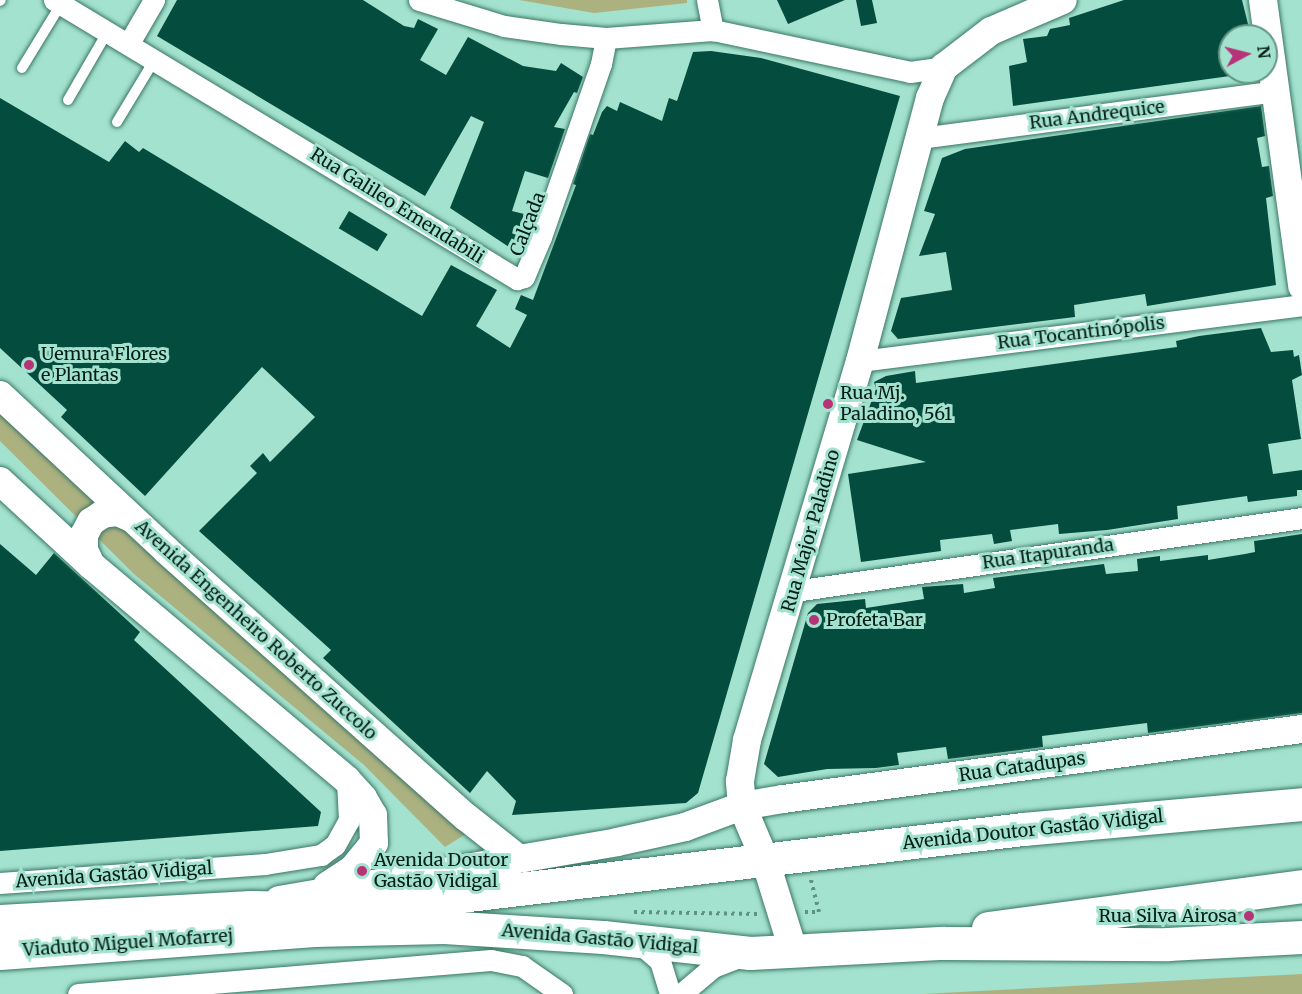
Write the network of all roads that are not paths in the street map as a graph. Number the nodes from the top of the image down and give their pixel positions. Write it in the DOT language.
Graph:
graph roads {
  1 [pos="154,0"];
  2 [pos="419,0"];
  3 [pos="707,0"];
  4 [pos="1063,0"];
  5 [pos="1263,0"];
  6 [pos="57,2"];
  7 [pos="713,30"];
  8 [pos="108,31"];
  9 [pos="606,38"];
  10 [pos="129,43"];
  11 [pos="155,59"];
  12 [pos="944,67"];
  13 [pos="22,68"];
  14 [pos="910,72"];
  15 [pos="1275,91"];
  16 [pos="930,98"];
  17 [pos="68,100"];
  18 [pos="117,122"];
  19 [pos="920,138"];
  20 [pos="1302,286"];
  21 [pos="1302,305"];
  22 [pos="860,361"];
  23 [pos="0,395"];
  24 [pos="0,481"];
  25 [pos="131,518"];
  26 [pos="1302,518"];
  27 [pos="91,565"];
  28 [pos="794,591"];
  29 [pos="1302,729"];
  30 [pos="347,780"];
  31 [pos="1302,804"];
  32 [pos="742,806"];
  33 [pos="518,858"];
  34 [pos="765,860"];
  35 [pos="0,883"];
  36 [pos="1302,886"];
  37 [pos="320,891"];
  38 [pos="248,917"];
  39 [pos="0,921"];
  40 [pos="1302,937"];
  41 [pos="636,941"];
  42 [pos="944,943"];
  43 [pos="0,952"];
  44 [pos="750,953"];
  45 [pos="794,953"];
  46 [pos="104,993"];
  47 [pos="78,994"];
  48 [pos="562,994"];
  49 [pos="670,994"];
  50 [pos="681,994"];
  1 -- 10 [label="street"];
  2 -- 9 [label="street"];
  3 -- 7 [label="street"];
  4 -- 12 [label="street, Rua Major Paladino"];
  5 -- 15 [label="street"];
  6 -- 8 [label="street, Rua Galileo Emendabili"];
  6 -- 13 [label="lane"];
  7 -- 9 [label="street"];
  7 -- 14 [label="street"];
  8 -- 10 [label="street, Rua Galileo Emendabili"];
  8 -- 17 [label="lane"];
  9 -- 11 [label="street, Rua Galileo Emendabili"];
  10 -- 11 [label="street, Rua Galileo Emendabili"];
  11 -- 18 [label="lane"];
  12 -- 14 [label="street"];
  12 -- 16 [label="street, Rua Major Paladino"];
  14 -- 16 [label="street"];
  15 -- 19 [label="street, Rua Andrequice"];
  15 -- 20 [label="street"];
  16 -- 19 [label="street, Rua Major Paladino"];
  19 -- 22 [label="street, Rua Major Paladino"];
  21 -- 22 [label="street, Rua Tocantinópolis"];
  22 -- 28 [label="street, Rua Major Paladino"];
  23 -- 25 [label="street, Avenida Engenheiro Roberto Zuccolo"];
  24 -- 27 [label="street"];
  25 -- 27 [label="street"];
  25 -- 33 [label="street, Avenida Engenheiro Roberto Zuccolo"];
  26 -- 28 [label="street, Rua Itapuranda"];
  27 -- 30 [label="street"];
  28 -- 32 [label="street, Rua Major Paladino"];
  29 -- 32 [label="street, Rua Catadupas"];
  30 -- 35 [label="street, Avenida Gastão Vidigal"];
  30 -- 37 [label="street"];
  31 -- 34 [label="highway, Avenida Doutor Gastão Vidigal"];
  32 -- 33 [label="street"];
  32 -- 34 [label="street, Rua Major Paladino"];
  33 -- 37 [label="street"];
  34 -- 38 [label="highway"];
  34 -- 45 [label="street, Rua Major Paladino"];
  36 -- 42 [label="highway"];
  37 -- 38 [label="street"];
  38 -- 39 [label="highway, Viaduto Miguel Mofarrej"];
  38 -- 41 [label="highway, Avenida Gastão Vidigal"];
  38 -- 43 [label="highway, Viaduto Miguel Mofarrej"];
  40 -- 42 [label="highway"];
  41 -- 44 [label="highway, Avenida Gastão Vidigal"];
  41 -- 49 [label="street"];
  42 -- 45 [label="highway, Avenida Gastão Vidigal"];
  44 -- 45 [label="highway, Avenida Gastão Vidigal"];
  44 -- 50 [label="street"];
  46 -- 47 [label="street, Avenida Gastão Vidigal"];
  46 -- 48 [label="street, Avenida Gastão Vidigal"];
}
